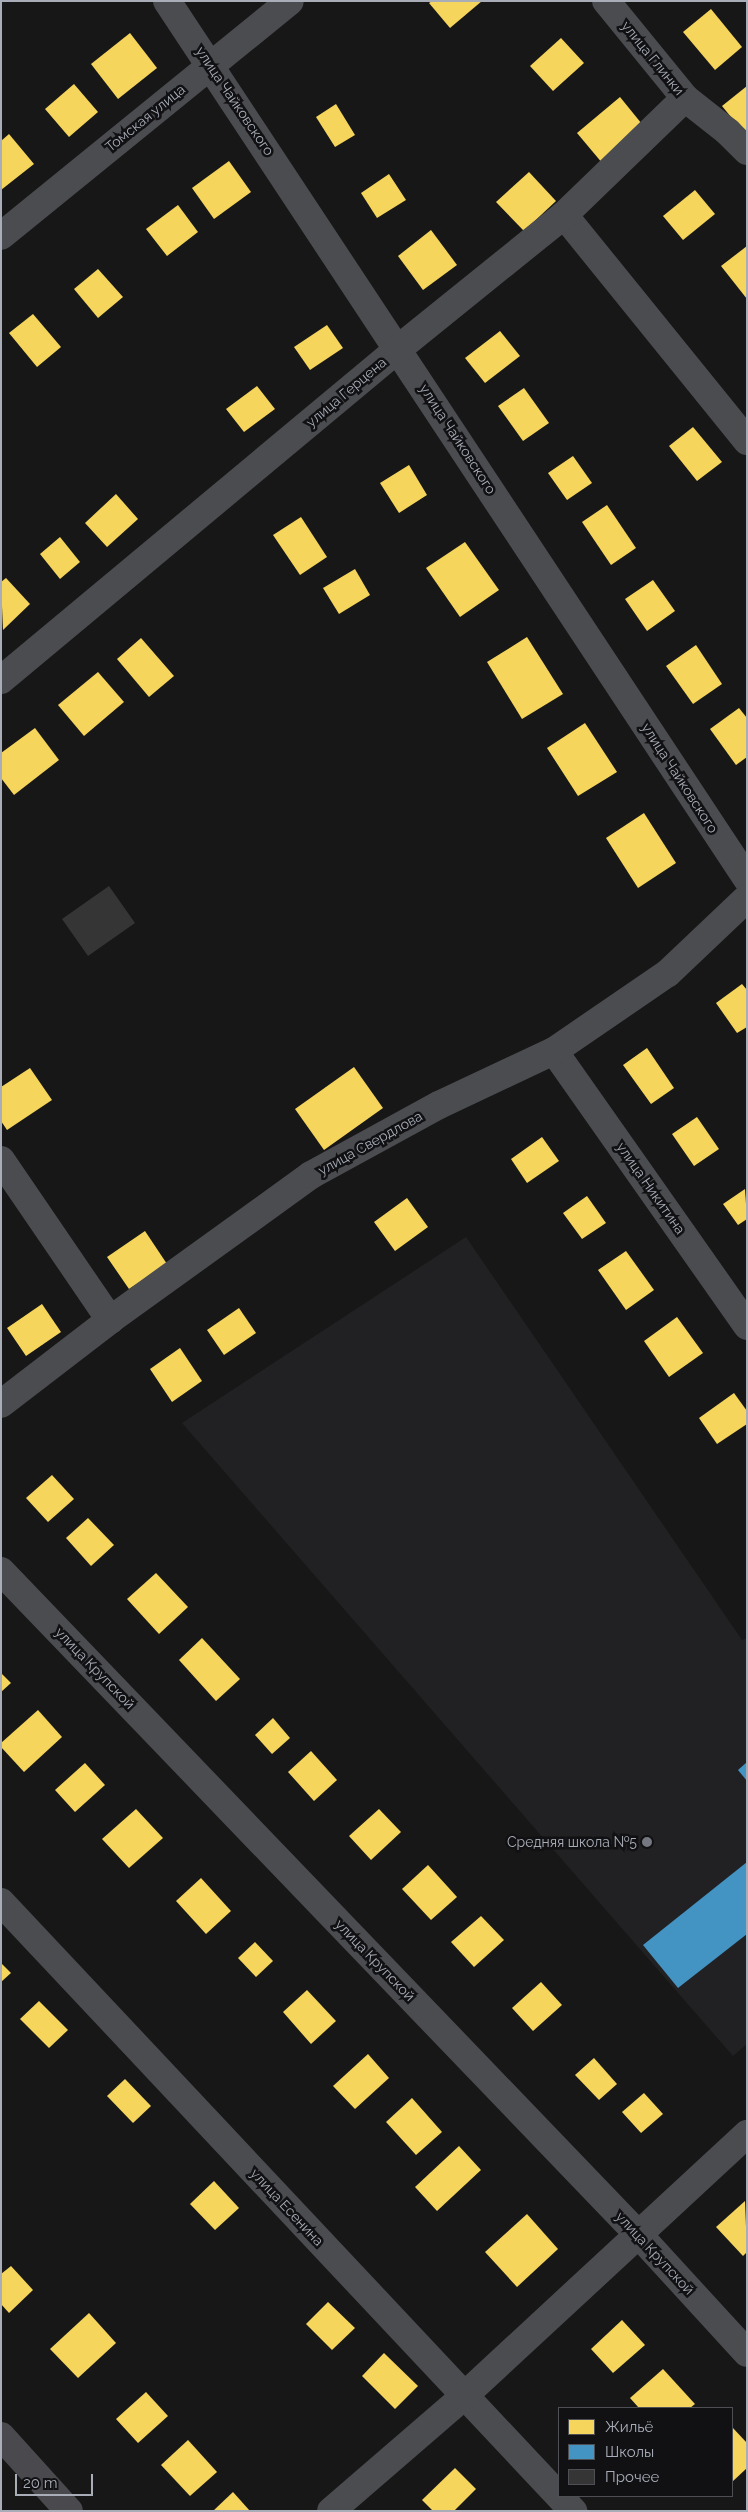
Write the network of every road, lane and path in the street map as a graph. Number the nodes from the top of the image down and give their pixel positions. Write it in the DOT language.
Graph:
graph roads {
  1 [pos="167,1"];
  2 [pos="290,1"];
  3 [pos="606,1"];
  4 [pos="210,64"];
  5 [pos="684,98"];
  6 [pos="747,151"];
  7 [pos="564,215"];
  8 [pos="1,236"];
  9 [pos="398,349"];
  10 [pos="747,441"];
  11 [pos="1,680"];
  12 [pos="747,878"];
  13 [pos="747,898"];
  14 [pos="554,1050"];
  15 [pos="1,1160"];
  16 [pos="110,1320"];
  17 [pos="747,1326"];
  18 [pos="1,1404"];
  19 [pos="1,1571"];
  20 [pos="1,1902"];
  21 [pos="747,2134"];
  22 [pos="638,2234"];
  23 [pos="747,2353"];
  24 [pos="464,2396"];
  25 [pos="1,2436"];
  26 [pos="558,2495"];
  27 [pos="560,2497"];
  28 [pos="69,2511"];
  29 [pos="331,2511"];
  30 [pos="573,2511"];
  1 -- 4 [label="street, улица Чайковского"];
  2 -- 4 [label="street, Томская улица"];
  3 -- 5 [label="street, улица Глинки"];
  4 -- 8 [label="street, Томская улица"];
  4 -- 9 [label="street, улица Чайковского"];
  5 -- 6 [label="street, улица Глинки"];
  5 -- 7 [label="street, улица Герцена"];
  7 -- 9 [label="street, улица Герцена"];
  7 -- 10 [label="street"];
  9 -- 11 [label="street, улица Герцена"];
  9 -- 12 [label="street, улица Чайковского"];
  13 -- 14 [label="street, улица Свердлова"];
  14 -- 16 [label="street, улица Свердлова"];
  14 -- 17 [label="street, улица Никитина"];
  15 -- 16 [label="street"];
  16 -- 18 [label="street, улица Свердлова"];
  19 -- 22 [label="street, улица Крупской"];
  20 -- 24 [label="street, улица Есенина"];
  21 -- 22 [label="street"];
  22 -- 23 [label="street, улица Крупской"];
  22 -- 24 [label="street"];
  24 -- 26 [label="street, улица Есенина"];
  24 -- 29 [label="street"];
  25 -- 28 [label="main road"];
  27 -- 30 [label="street, улица Есенина"];
}
